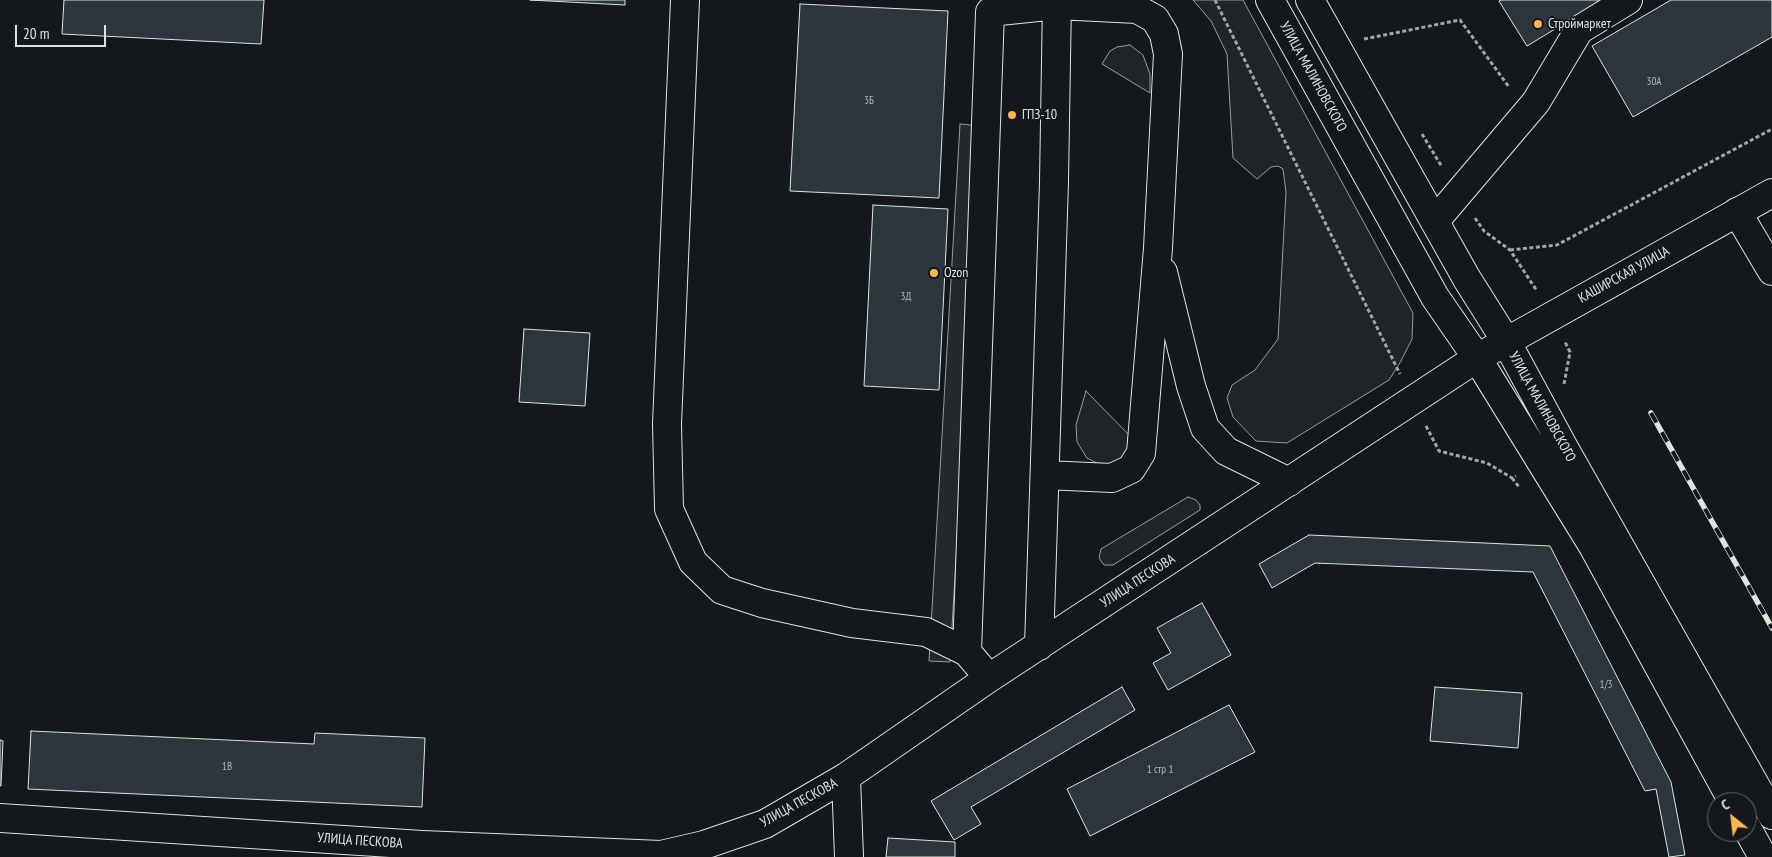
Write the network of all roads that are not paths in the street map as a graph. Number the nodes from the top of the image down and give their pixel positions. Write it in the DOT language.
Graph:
graph roads {
  1 [pos="685,0"];
  2 [pos="1270,0"];
  3 [pos="1310,0"];
  4 [pos="1628,0"];
  5 [pos="1057,2"];
  6 [pos="1772,193"];
  7 [pos="1737,212"];
  8 [pos="1435,221"];
  9 [pos="1158,248"];
  10 [pos="1772,271"];
  11 [pos="1506,341"];
  12 [pos="1477,358"];
  13 [pos="1045,475"];
  14 [pos="1289,482"];
  15 [pos="1039,646"];
  16 [pos="966,652"];
  17 [pos="989,678"];
  18 [pos="846,777"];
  19 [pos="1728,792"];
  20 [pos="1772,815"];
  21 [pos="0,818"];
  22 [pos="1755,842"];
  23 [pos="849,857"];
  24 [pos="1763,857"];
  1 -- 16 [label="main road"];
  2 -- 12 [label="main road, УЛИЦА МАЛИНОВСКОГО"];
  3 -- 8 [label="main road, УЛИЦА МАЛИНОВСКОГО"];
  4 -- 8 [label="main road"];
  5 -- 9 [label="main road"];
  5 -- 13 [label="main road"];
  5 -- 16 [label="main road"];
  6 -- 7 [label="main road, КАШИРСКАЯ УЛИЦА"];
  7 -- 10 [label="main road"];
  7 -- 11 [label="main road, КАШИРСКАЯ УЛИЦА"];
  8 -- 11 [label="main road, УЛИЦА МАЛИНОВСКОГО"];
  9 -- 13 [label="main road"];
  9 -- 14 [label="main road"];
  11 -- 12 [label="main road, КАШИРСКАЯ УЛИЦА"];
  11 -- 20 [label="main road, УЛИЦА МАЛИНОВСКОГО"];
  12 -- 14 [label="main road, УЛИЦА ПЕСКОВА"];
  12 -- 19 [label="main road, УЛИЦА МАЛИНОВСКОГО"];
  13 -- 15 [label="main road"];
  14 -- 15 [label="main road, УЛИЦА ПЕСКОВА"];
  15 -- 17 [label="main road, УЛИЦА ПЕСКОВА"];
  16 -- 17 [label="main road"];
  17 -- 18 [label="main road, УЛИЦА ПЕСКОВА"];
  18 -- 21 [label="main road, УЛИЦА ПЕСКОВА"];
  18 -- 23 [label="main road"];
  22 -- 24 [label="main road"];
}
